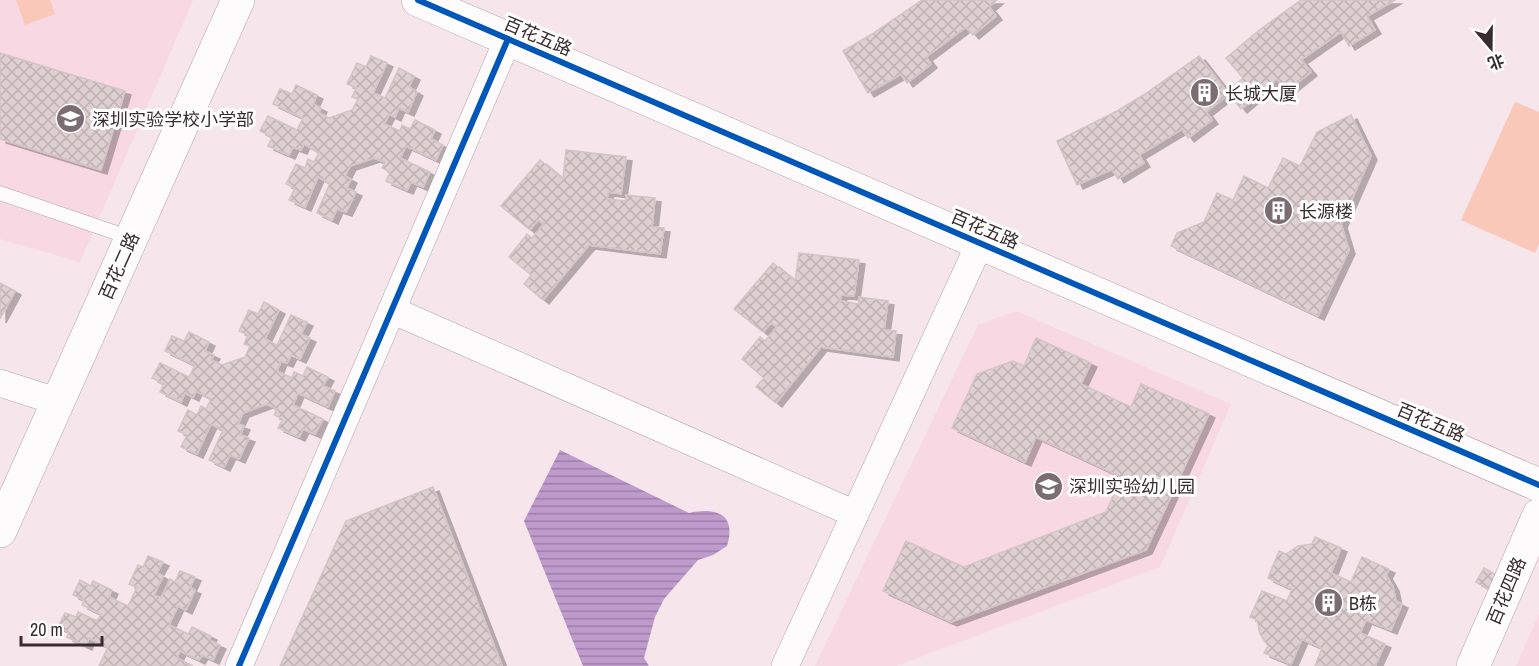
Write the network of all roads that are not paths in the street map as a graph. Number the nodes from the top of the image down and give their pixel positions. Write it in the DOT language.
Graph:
graph roads {
  1 [pos="238,0"];
  2 [pos="425,1"];
  3 [pos="508,39"];
  4 [pos="0,193"];
  5 [pos="131,238"];
  6 [pos="980,243"];
  7 [pos="393,310"];
  8 [pos="0,383"];
  9 [pos="59,402"];
  10 [pos="1539,485"];
  11 [pos="855,514"];
  12 [pos="1539,515"];
  13 [pos="0,531"];
  14 [pos="239,666"];
  15 [pos="785,666"];
  16 [pos="1473,666"];
  1 -- 5 [label="street, 百花二路"];
  2 -- 3 [label="street, 百花五路"];
  3 -- 6 [label="street, 百花五路"];
  3 -- 7 [label="street"];
  4 -- 5 [label="lane"];
  5 -- 9 [label="street, 百花二路"];
  6 -- 10 [label="street, 百花五路"];
  6 -- 11 [label="street"];
  7 -- 11 [label="street"];
  7 -- 14 [label="street"];
  8 -- 9 [label="street"];
  9 -- 13 [label="street, 百花二路"];
  11 -- 15 [label="street"];
  12 -- 16 [label="street, 百花四路"];
}
